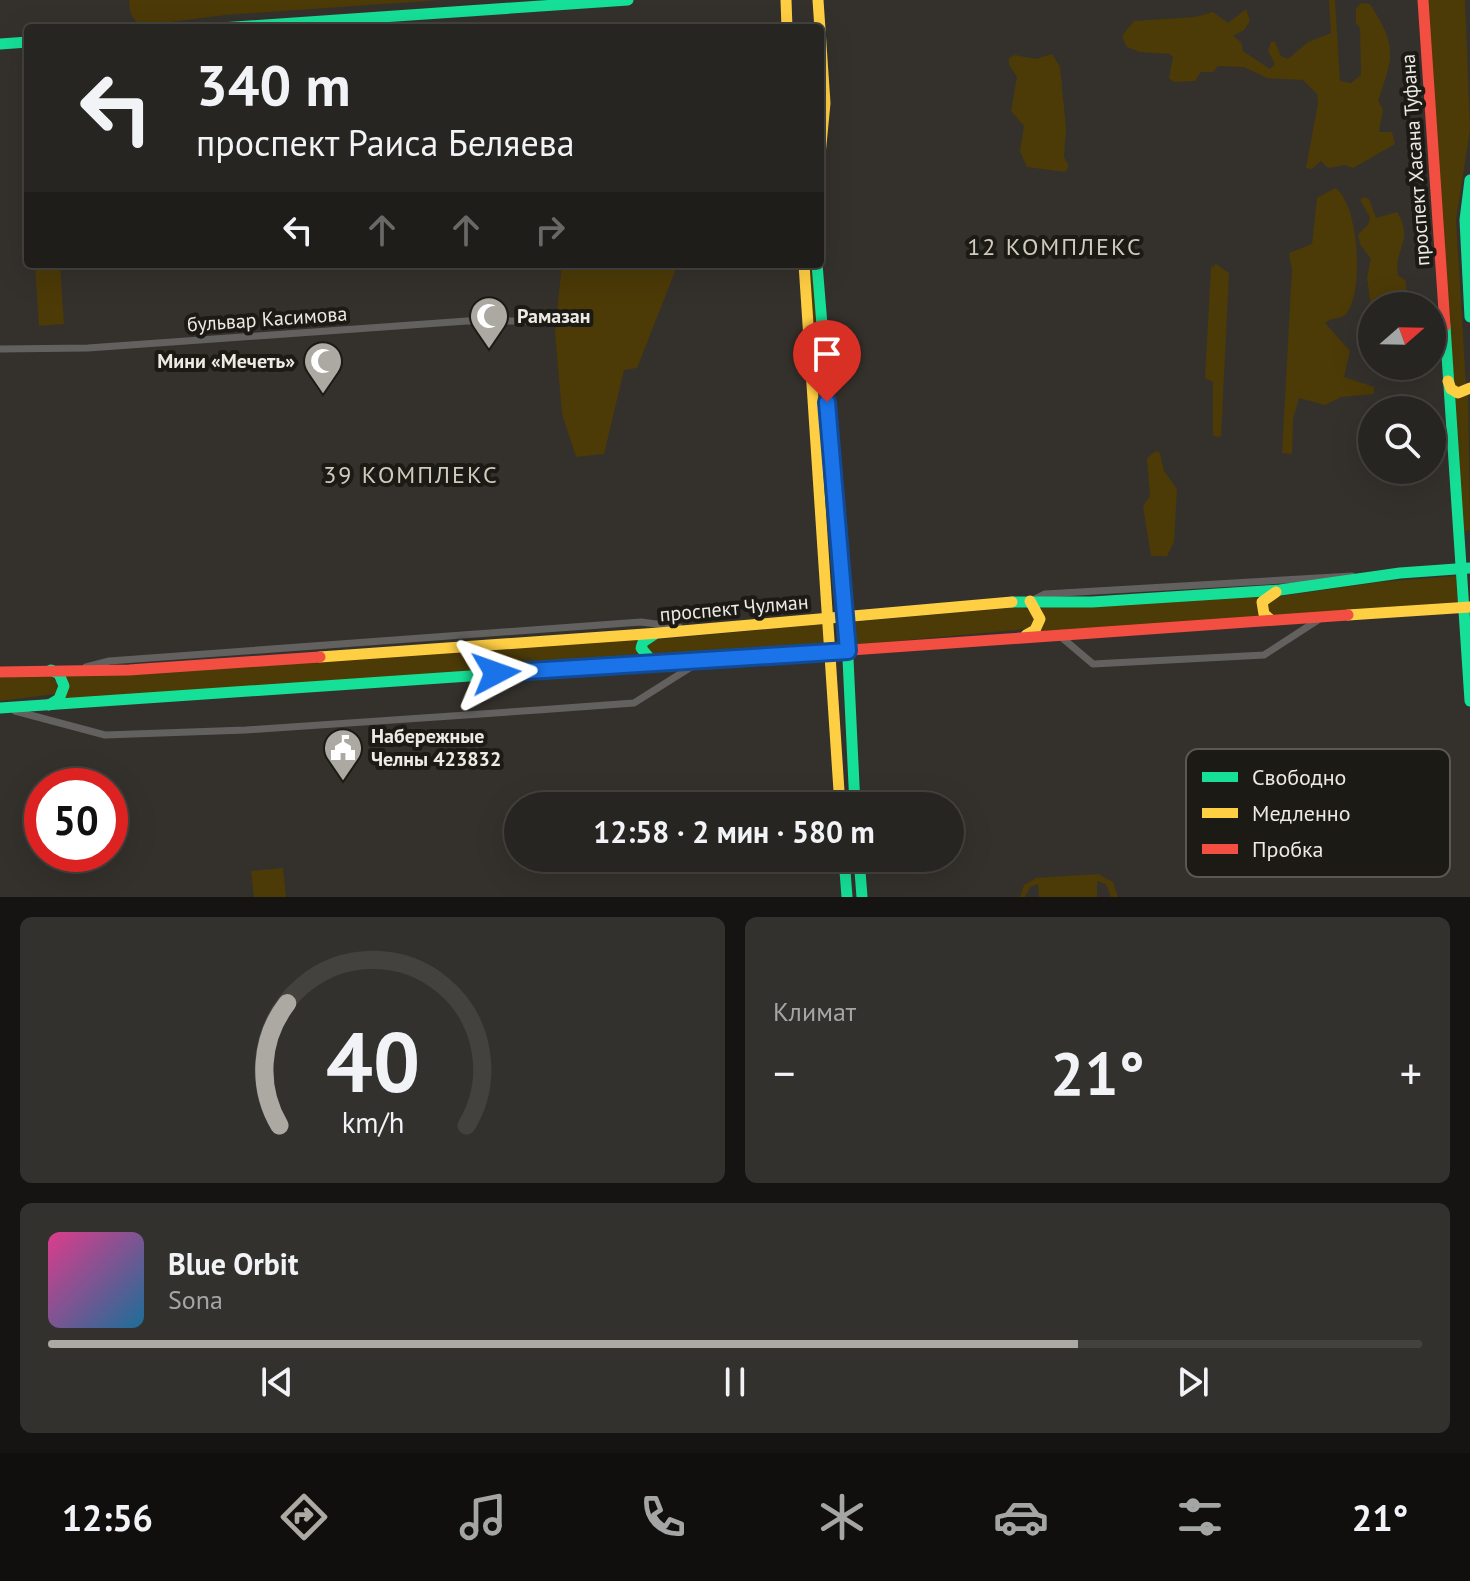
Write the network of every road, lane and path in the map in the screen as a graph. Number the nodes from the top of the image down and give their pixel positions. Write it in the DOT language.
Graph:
graph roads {
  1 [pos="628,0"];
  2 [pos="786,0"];
  3 [pos="818,0"];
  4 [pos="1423,0"];
  5 [pos="279,24"];
  6 [pos="787,24"];
  7 [pos="820,24"];
  8 [pos="24,42"];
  9 [pos="0,44"];
  10 [pos="824,75"];
  11 [pos="825,87"];
  12 [pos="824,101"];
  13 [pos="1470,180"];
  14 [pos="804,268"];
  15 [pos="817,268"];
  16 [pos="1470,317"];
  17 [pos="538,321"];
  18 [pos="0,349"];
  19 [pos="1447,376"];
  20 [pos="1470,388"];
  21 [pos="823,545"];
  22 [pos="841,546"];
  23 [pos="1465,568"];
  24 [pos="1362,577"];
  25 [pos="1280,590"];
  26 [pos="1030,601"];
  27 [pos="1467,607"];
  28 [pos="846,617"];
  29 [pos="829,618"];
  30 [pos="1321,618"];
  31 [pos="1271,620"];
  32 [pos="693,629"];
  33 [pos="659,633"];
  34 [pos="1058,635"];
  35 [pos="1024,636"];
  36 [pos="848,651"];
  37 [pos="830,652"];
  38 [pos="703,661"];
  39 [pos="653,662"];
  40 [pos="50,670"];
  41 [pos="74,670"];
  42 [pos="0,672"];
  43 [pos="1470,701"];
  44 [pos="48,705"];
  45 [pos="3,708"];
  46 [pos="839,792"];
  47 [pos="854,792"];
  48 [pos="845,872"];
  49 [pos="860,872"];
  50 [pos="847,897"];
  51 [pos="862,897"];
  1 -- 5 [label="main road"];
  2 -- 6 [label="main road"];
  3 -- 7 [label="main road"];
  4 -- 19 [label="main road, проспект Хасана Туфана"];
  8 -- 9 [label="main road"];
  10 -- 11 [label="main road"];
  11 -- 12 [label="main road"];
  13 -- 16 [label="main road"];
  14 -- 21 [label="main road"];
  15 -- 22 [label="main road"];
  17 -- 18 [label="street, бульвар Касимова"];
  19 -- 20 [label="main road"];
  19 -- 23 [label="main road, проспект Хасана Туфана"];
  21 -- 22 [label="main road"];
  21 -- 29 [label="main road"];
  22 -- 28 [label="main road"];
  23 -- 24 [label="main road, проспект Чулман"];
  23 -- 27 [label="main road, проспект Хасана Туфана"];
  24 -- 25 [label="main road, проспект Чулман"];
  24 -- 26 [label="street"];
  25 -- 26 [label="main road, проспект Чулман"];
  25 -- 31 [label="main road"];
  26 -- 28 [label="main road, проспект Чулман"];
  26 -- 35 [label="main road"];
  27 -- 30 [label="main road"];
  27 -- 43 [label="main road, проспект Хасана Туфана"];
  28 -- 29 [label="main road, проспект Чулман"];
  28 -- 36 [label="main road"];
  29 -- 32 [label="main road, проспект Чулман"];
  29 -- 37 [label="main road"];
  30 -- 31 [label="main road"];
  30 -- 34 [label="street"];
  31 -- 34 [label="main road"];
  32 -- 33 [label="main road, проспект Чулман"];
  32 -- 41 [label="street"];
  33 -- 39 [label="main road"];
  33 -- 41 [label="main road, проспект Чулман"];
  34 -- 35 [label="main road"];
  35 -- 36 [label="main road"];
  36 -- 37 [label="main road"];
  36 -- 47 [label="main road"];
  37 -- 38 [label="main road"];
  37 -- 46 [label="main road"];
  38 -- 39 [label="main road"];
  38 -- 45 [label="street"];
  39 -- 44 [label="main road"];
  40 -- 41 [label="main road, проспект Чулман"];
  40 -- 42 [label="main road, проспект Чулман"];
  40 -- 44 [label="main road"];
  44 -- 45 [label="main road"];
  48 -- 50 [label="main road"];
  49 -- 51 [label="main road"];
}
